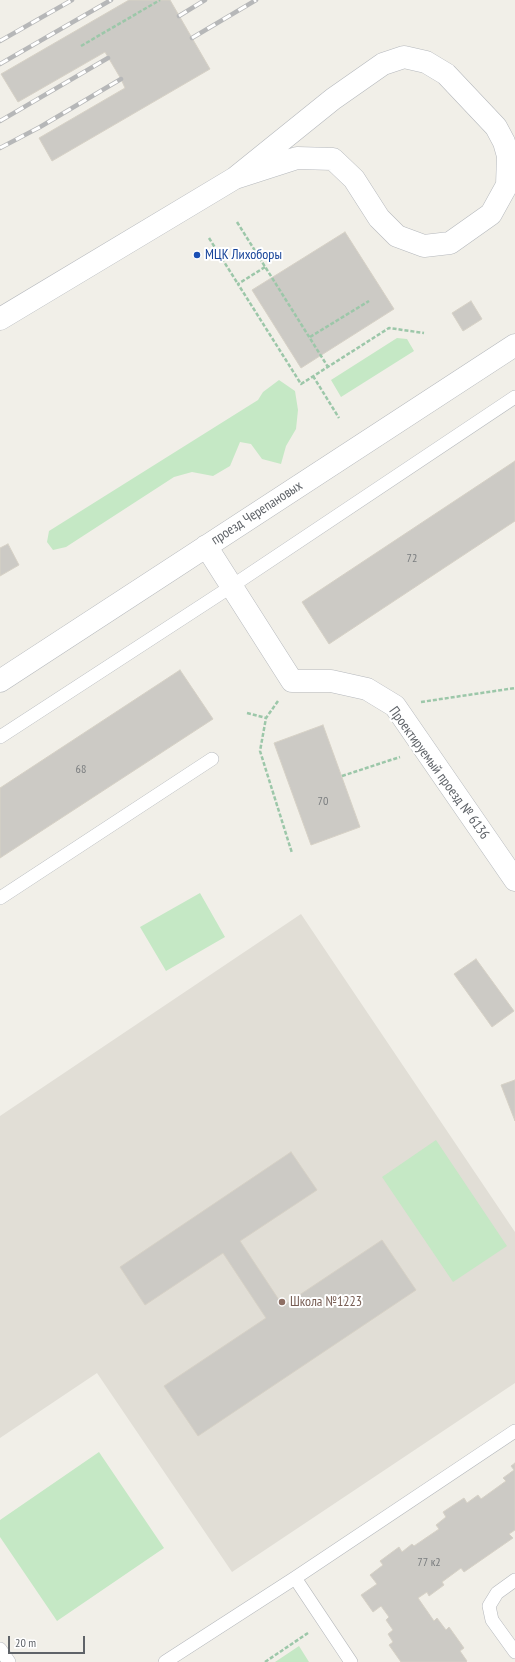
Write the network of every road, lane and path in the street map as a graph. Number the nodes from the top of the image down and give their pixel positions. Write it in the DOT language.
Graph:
graph roads {
  1 [pos="160,0"];
  2 [pos="81,46"];
  3 [pos="235,178"];
  4 [pos="237,222"];
  5 [pos="210,238"];
  6 [pos="265,267"];
  7 [pos="238,284"];
  8 [pos="368,301"];
  9 [pos="0,320"];
  10 [pos="424,333"];
  11 [pos="310,337"];
  12 [pos="515,345"];
  13 [pos="328,367"];
  14 [pos="313,376"];
  15 [pos="515,398"];
  16 [pos="339,418"];
  17 [pos="206,546"];
  18 [pos="232,586"];
  19 [pos="0,681"];
  20 [pos="292,681"];
  21 [pos="515,688"];
  22 [pos="395,706"];
  23 [pos="247,713"];
  24 [pos="266,718"];
  25 [pos="0,737"];
  26 [pos="424,748"];
  27 [pos="212,759"];
  28 [pos="342,776"];
  29 [pos="292,853"];
  30 [pos="515,880"];
  31 [pos="0,898"];
  32 [pos="515,1431"];
  33 [pos="295,1578"];
  34 [pos="515,1580"];
  35 [pos="324,1622"];
  36 [pos="0,1649"];
  37 [pos="515,1652"];
  38 [pos="179,1658"];
  39 [pos="9,1662"];
  40 [pos="164,1662"];
  41 [pos="265,1662"];
  42 [pos="351,1662"];
  1 -- 2 [label="path"];
  3 -- 3 [label="street"];
  3 -- 9 [label="street"];
  4 -- 6 [label="path"];
  5 -- 7 [label="path"];
  6 -- 7 [label="path"];
  6 -- 11 [label="path"];
  7 -- 14 [label="path"];
  8 -- 11 [label="path"];
  10 -- 13 [label="path"];
  11 -- 13 [label="path"];
  12 -- 17 [label="street, проезд Черепановых"];
  13 -- 14 [label="path"];
  14 -- 16 [label="path"];
  15 -- 18 [label="lane"];
  17 -- 18 [label="street"];
  17 -- 19 [label="street, проезд Черепановых"];
  18 -- 20 [label="street"];
  18 -- 25 [label="lane"];
  20 -- 22 [label="street, Проектируемый проезд № 6136"];
  20 -- 24 [label="path"];
  21 -- 22 [label="path"];
  22 -- 26 [label="street, Проектируемый проезд № 6136"];
  23 -- 24 [label="path"];
  24 -- 29 [label="path"];
  26 -- 28 [label="path"];
  26 -- 30 [label="street, Проектируемый проезд № 6136"];
  27 -- 31 [label="lane"];
  32 -- 33 [label="lane"];
  33 -- 35 [label="lane"];
  33 -- 38 [label="lane"];
  34 -- 37 [label="lane"];
  35 -- 41 [label="path"];
  35 -- 42 [label="lane"];
  36 -- 39 [label="lane"];
  38 -- 40 [label="lane"];
}
